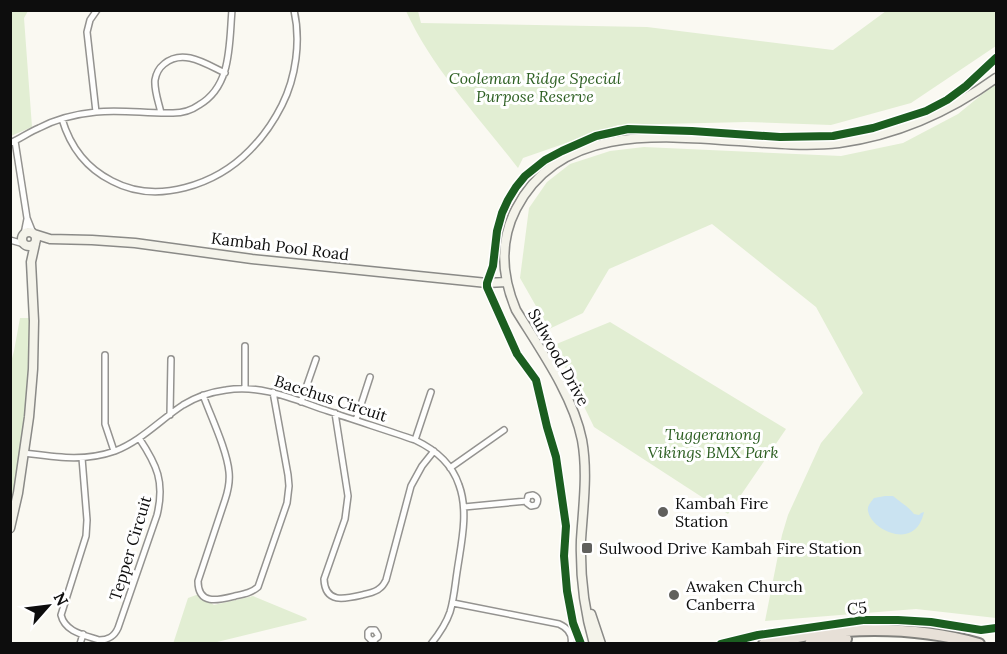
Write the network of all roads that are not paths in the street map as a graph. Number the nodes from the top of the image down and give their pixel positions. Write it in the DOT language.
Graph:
graph roads {
  1 [pos="97,10"];
  2 [pos="232,10"];
  3 [pos="294,10"];
  4 [pos="225,73"];
  5 [pos="996,78"];
  6 [pos="96,112"];
  7 [pos="161,113"];
  8 [pos="62,119"];
  9 [pos="13,142"];
  10 [pos="29,234"];
  11 [pos="10,239"];
  12 [pos="50,239"];
  13 [pos="30,244"];
  14 [pos="506,282"];
  15 [pos="245,346"];
  16 [pos="105,355"];
  17 [pos="171,359"];
  18 [pos="316,359"];
  19 [pos="370,376"];
  20 [pos="245,388"];
  21 [pos="273,392"];
  22 [pos="431,392"];
  23 [pos="203,395"];
  24 [pos="302,402"];
  25 [pos="335,413"];
  26 [pos="170,415"];
  27 [pos="356,420"];
  28 [pos="504,430"];
  29 [pos="138,438"];
  30 [pos="415,440"];
  31 [pos="114,451"];
  32 [pos="434,451"];
  33 [pos="24,453"];
  34 [pos="82,459"];
  35 [pos="450,468"];
  36 [pos="527,501"];
  37 [pos="464,507"];
  38 [pos="10,528"];
  39 [pos="584,590"];
  40 [pos="453,603"];
  41 [pos="83,634"];
  42 [pos="80,644"];
  43 [pos="431,644"];
  44 [pos="571,644"];
  45 [pos="594,644"];
  46 [pos="601,644"];
  47 [pos="765,644"];
  48 [pos="810,644"];
  49 [pos="947,644"];
  50 [pos="979,644"];
  1 -- 6 [label="street"];
  2 -- 4 [label="street"];
  3 -- 8 [label="street"];
  4 -- 7 [label="street"];
  4 -- 7 [label="street"];
  5 -- 14 [label="main road, Sulwood Drive"];
  6 -- 7 [label="street"];
  6 -- 8 [label="street"];
  8 -- 9 [label="street"];
  9 -- 10 [label="street"];
  10 -- 11 [label="street, Kambah Pool Road"];
  10 -- 12 [label="main road, Kambah Pool Road"];
  10 -- 13 [label="main road"];
  10 -- 13 [label="main road"];
  11 -- 13 [label="street, Kambah Pool Road"];
  12 -- 13 [label="main road, Kambah Pool Road"];
  12 -- 14 [label="main road, Kambah Pool Road"];
  13 -- 33 [label="main road"];
  14 -- 39 [label="main road, Sulwood Drive"];
  15 -- 20 [label="street"];
  16 -- 31 [label="street"];
  17 -- 26 [label="street"];
  18 -- 24 [label="street"];
  19 -- 27 [label="street"];
  20 -- 21 [label="street, Bacchus Circuit"];
  20 -- 23 [label="street, Bacchus Circuit"];
  21 -- 23 [label="street"];
  21 -- 24 [label="street, Bacchus Circuit"];
  22 -- 30 [label="street"];
  23 -- 26 [label="street, Bacchus Circuit"];
  24 -- 25 [label="street, Bacchus Circuit"];
  25 -- 27 [label="street, Bacchus Circuit"];
  25 -- 32 [label="street"];
  26 -- 29 [label="street, Bacchus Circuit"];
  27 -- 30 [label="street, Bacchus Circuit"];
  28 -- 35 [label="street"];
  29 -- 31 [label="street, Bacchus Circuit"];
  29 -- 41 [label="street, Tepper Circuit"];
  30 -- 32 [label="street, Bacchus Circuit"];
  31 -- 34 [label="street, Bacchus Circuit"];
  32 -- 35 [label="street, Bacchus Circuit"];
  33 -- 34 [label="street, Bacchus Circuit"];
  33 -- 38 [label="main road"];
  34 -- 41 [label="street"];
  35 -- 37 [label="street, Bacchus Circuit"];
  36 -- 37 [label="street"];
  37 -- 40 [label="street, Bacchus Circuit"];
  39 -- 45 [label="main road, Sulwood Drive"];
  39 -- 46 [label="main road, Sulwood Drive"];
  40 -- 43 [label="street, Bacchus Circuit"];
  40 -- 44 [label="street"];
  41 -- 42 [label="street"];
  47 -- 50 [label="highway"];
  48 -- 49 [label="highway"];
}
